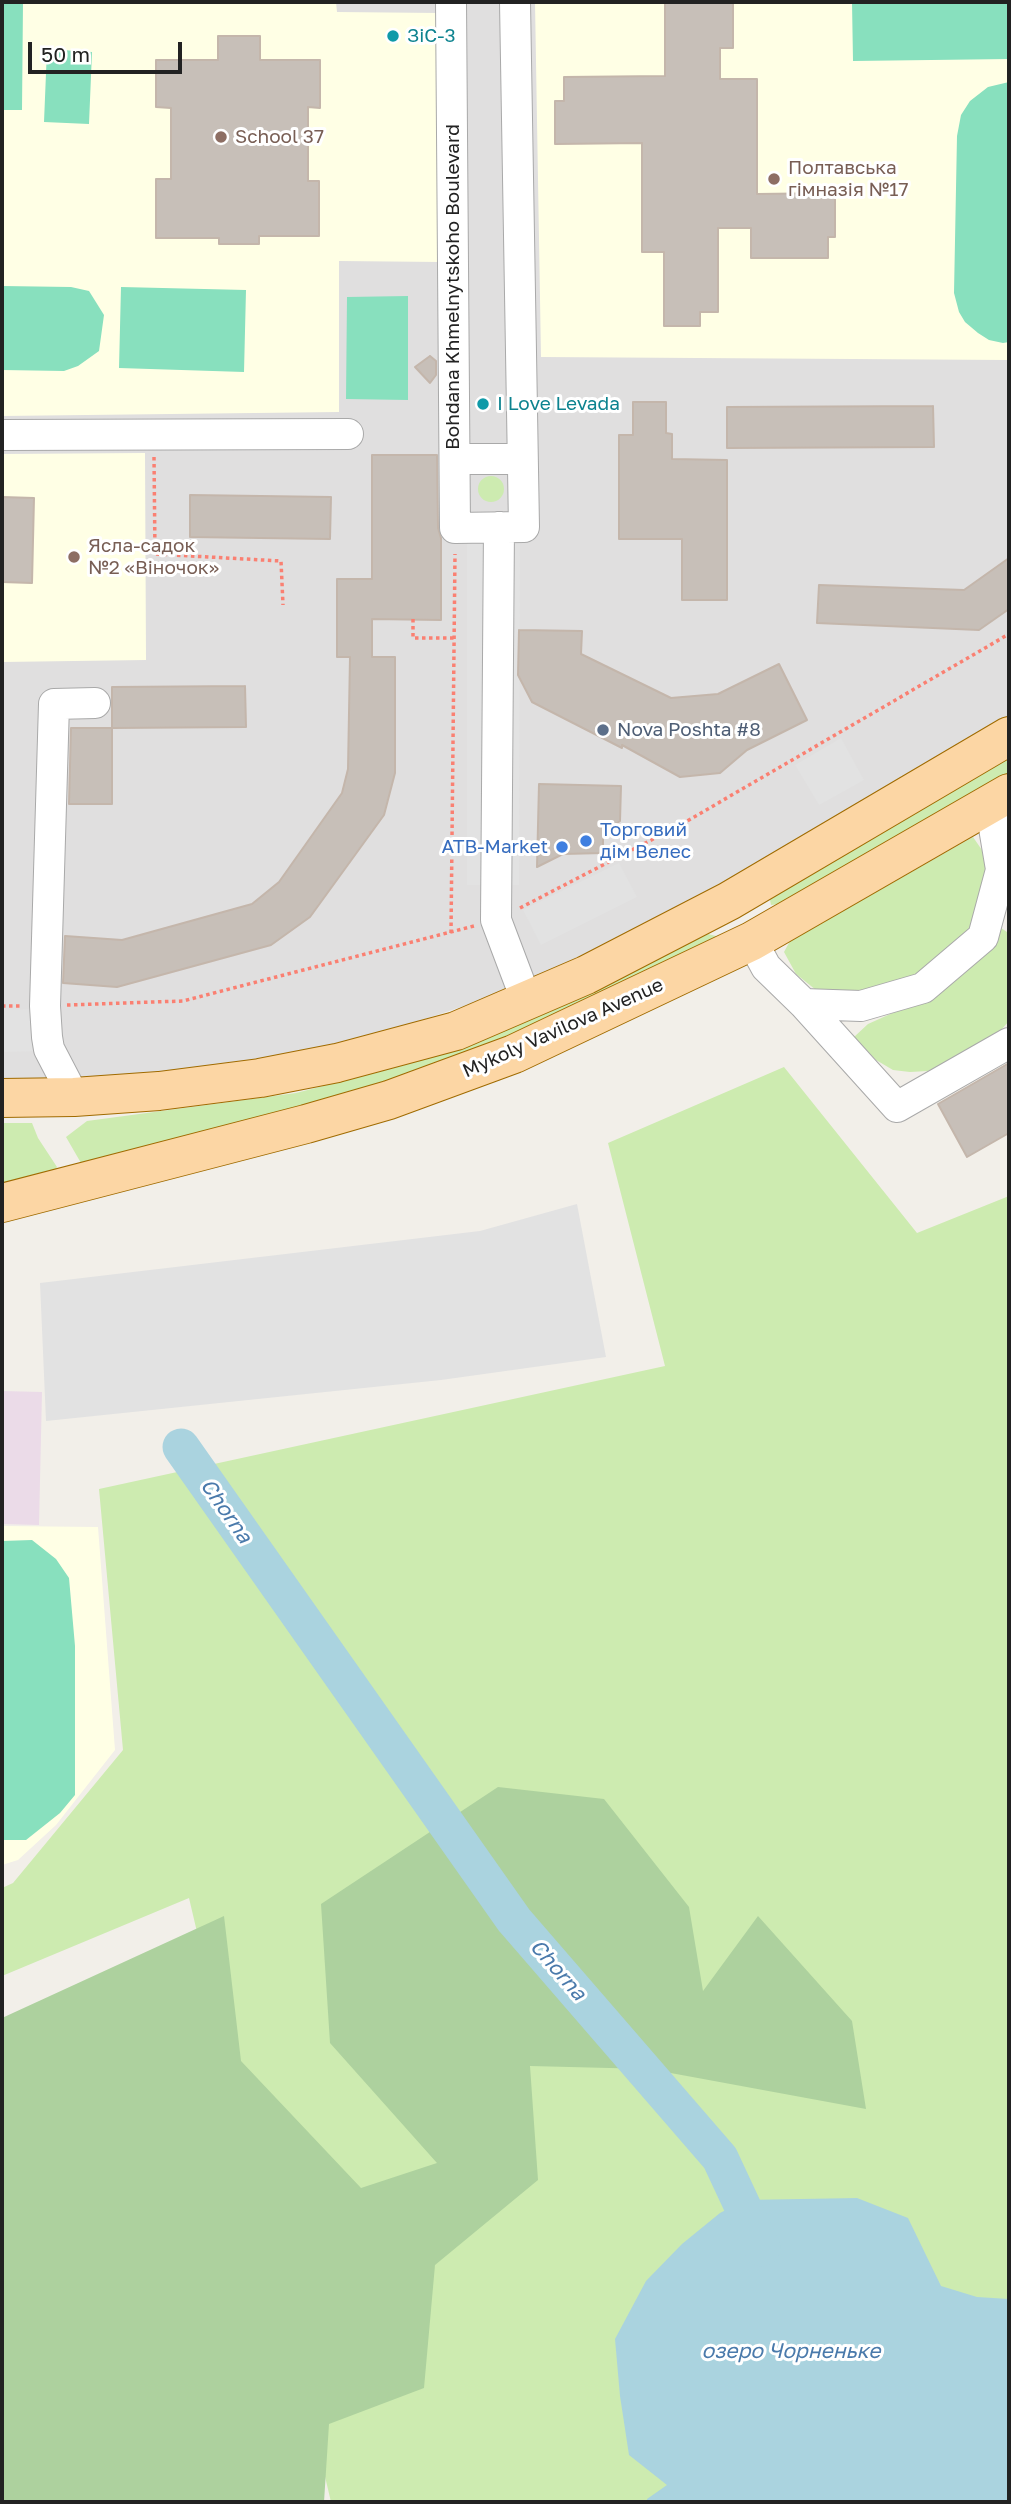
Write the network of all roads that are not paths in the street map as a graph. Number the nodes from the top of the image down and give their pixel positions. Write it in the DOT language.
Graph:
graph roads {
  1 [pos="451,2"];
  2 [pos="515,2"];
  3 [pos="348,434"];
  4 [pos="2,435"];
  5 [pos="454,459"];
  6 [pos="522,459"];
  7 [pos="499,527"];
  8 [pos="95,703"];
  9 [pos="1009,736"];
  10 [pos="1000,799"];
  11 [pos="1002,870"];
  12 [pos="729,901"];
  13 [pos="1009,915"];
  14 [pos="752,942"];
  15 [pos="527,1002"];
  16 [pos="804,1004"];
  17 [pos="1009,1043"];
  18 [pos="74,1097"];
  19 [pos="2,1098"];
  20 [pos="2,1203"];
  1 -- 5 [label="street, Bohdana Khmelnytskoho Boulevard"];
  2 -- 6 [label="street"];
  3 -- 4 [label="street"];
  5 -- 6 [label="street"];
  5 -- 7 [label="street, Bohdana Khmelnytskoho Boulevard"];
  6 -- 7 [label="street"];
  7 -- 15 [label="street"];
  8 -- 18 [label="street"];
  9 -- 12 [label="main road, Mykoly Vavilova Avenue"];
  10 -- 11 [label="street"];
  10 -- 14 [label="main road, Mykoly Vavilova Avenue"];
  11 -- 13 [label="street"];
  11 -- 16 [label="street"];
  12 -- 14 [label="main road"];
  12 -- 15 [label="main road, Mykoly Vavilova Avenue"];
  14 -- 16 [label="street"];
  14 -- 20 [label="main road, Mykoly Vavilova Avenue"];
  15 -- 18 [label="main road, Mykoly Vavilova Avenue"];
  16 -- 17 [label="street"];
  18 -- 19 [label="main road, Mykoly Vavilova Avenue"];
}
